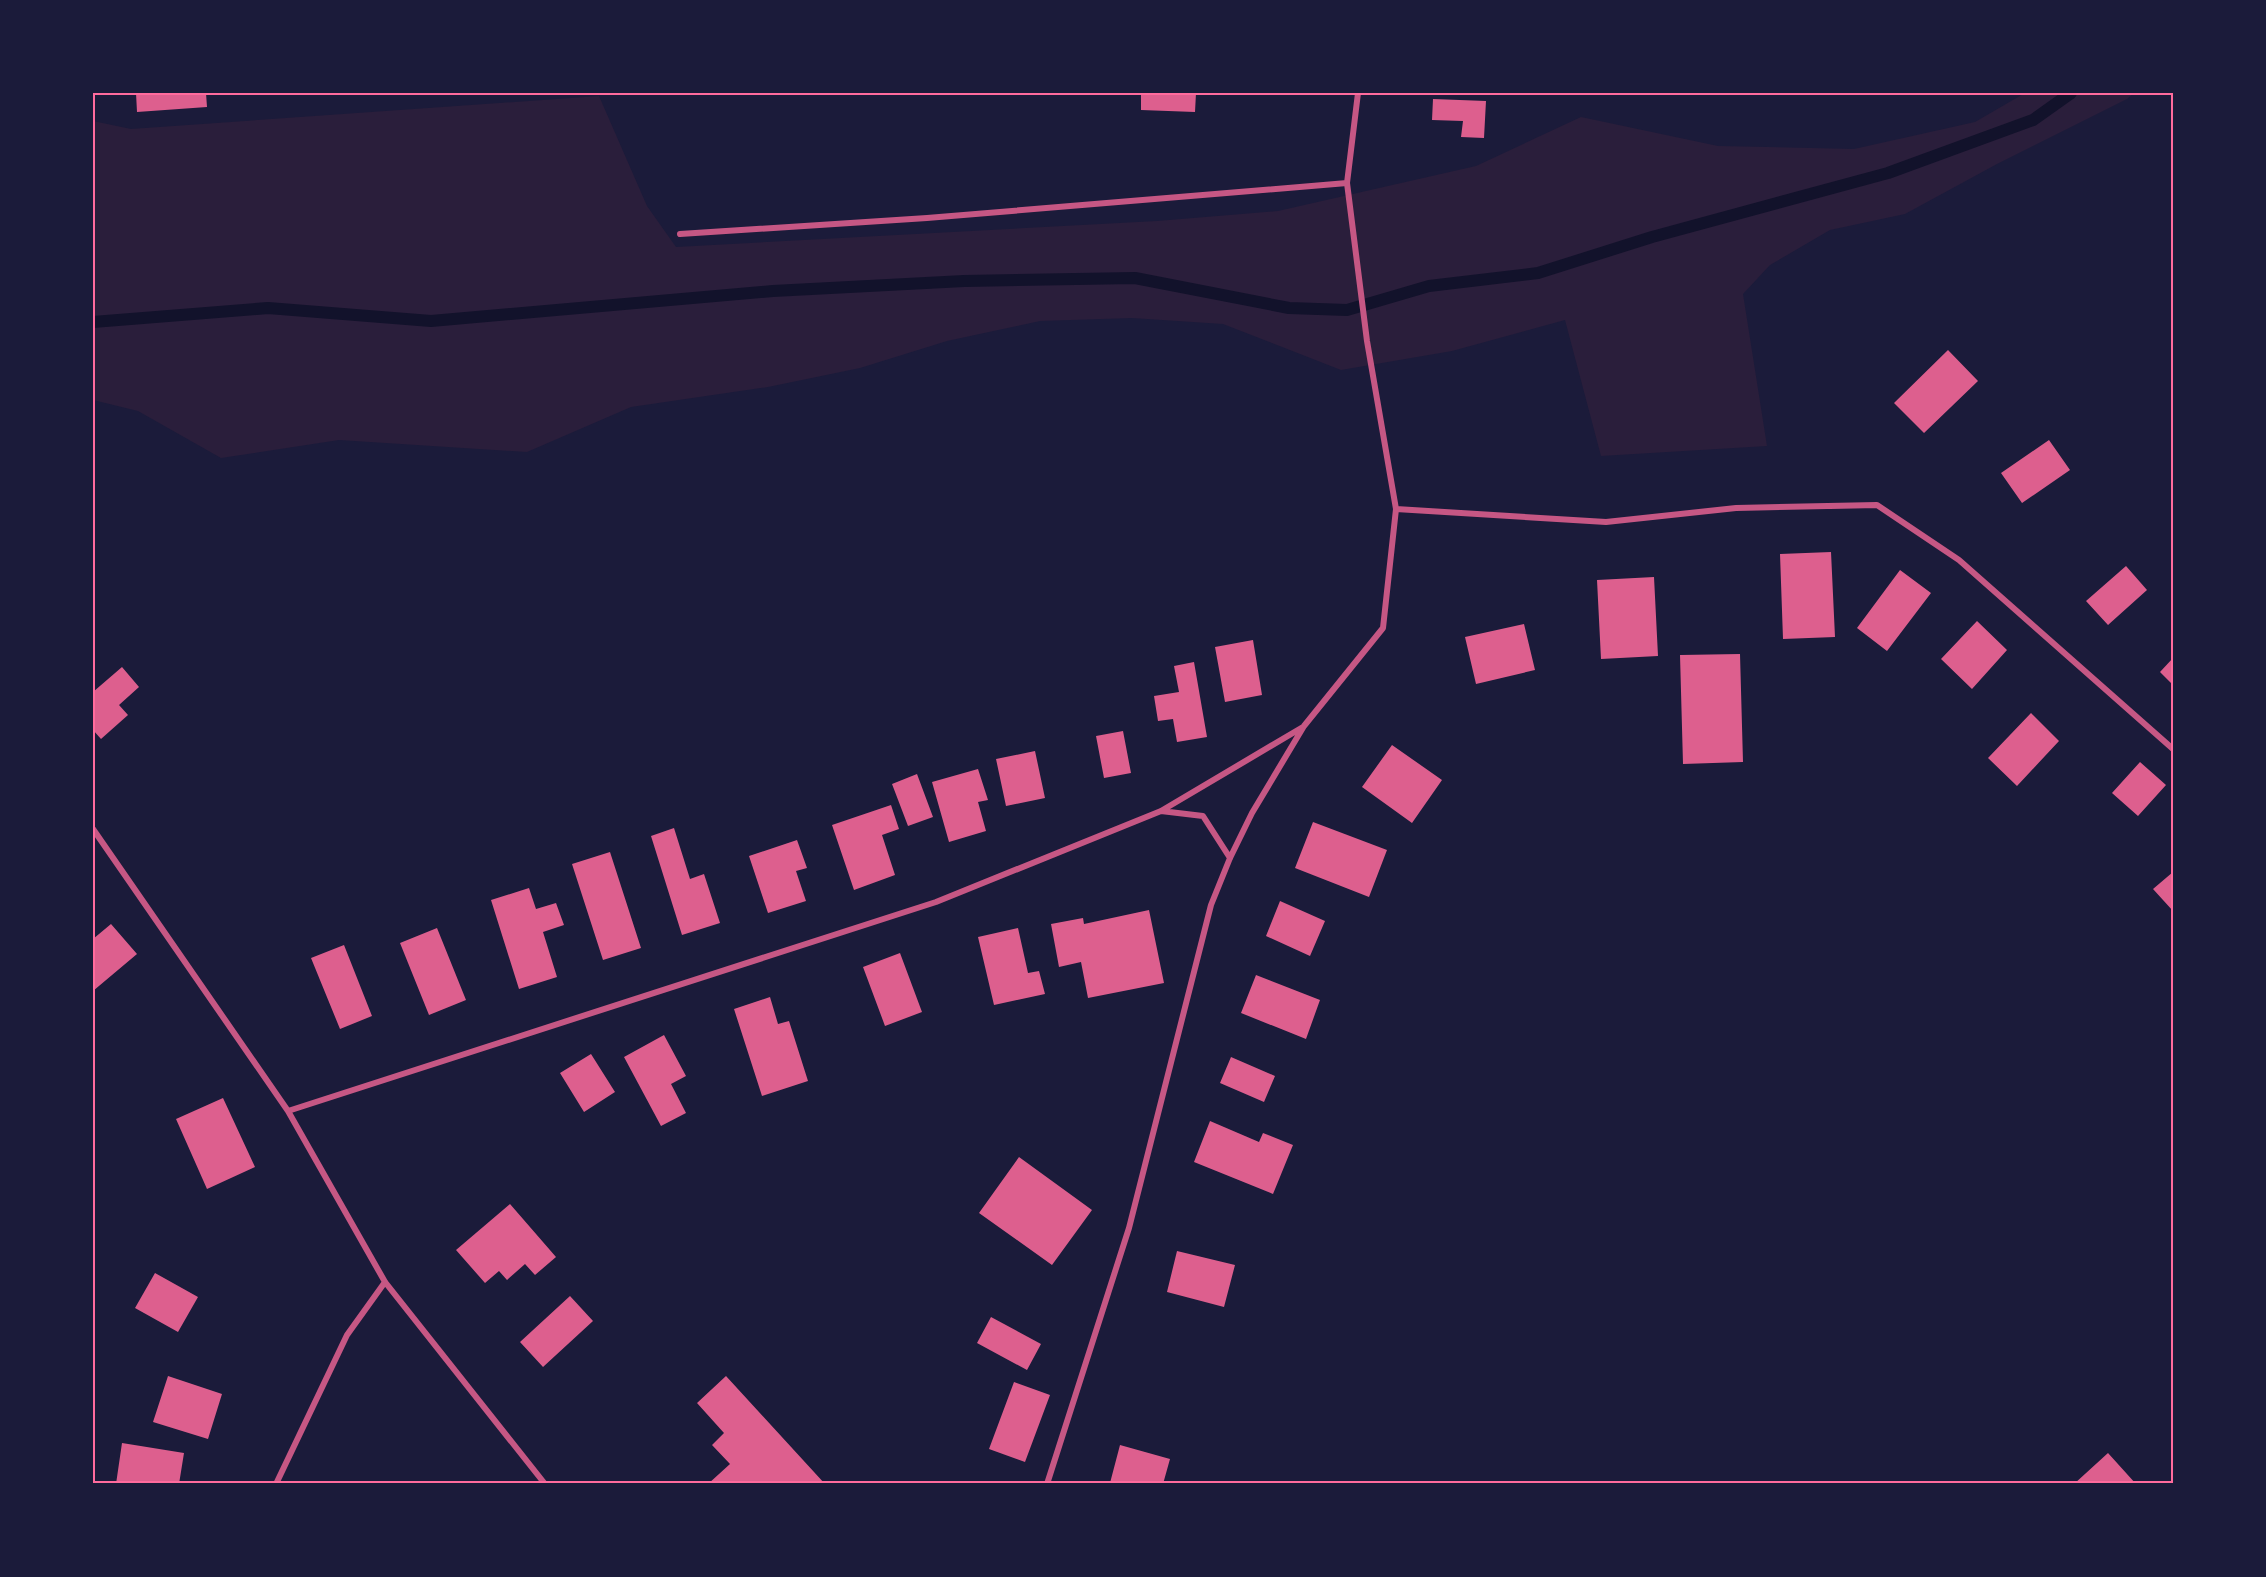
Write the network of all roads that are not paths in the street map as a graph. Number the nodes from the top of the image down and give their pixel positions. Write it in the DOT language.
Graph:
graph roads {
  1 [pos="1358,93"];
  2 [pos="1347,183"];
  3 [pos="680,234"];
  4 [pos="1396,509"];
  5 [pos="1304,726"];
  6 [pos="2173,749"];
  7 [pos="1161,812"];
  8 [pos="93,829"];
  9 [pos="1230,858"];
  10 [pos="288,1111"];
  11 [pos="385,1282"];
  12 [pos="276,1484"];
  13 [pos="545,1484"];
  14 [pos="1047,1484"];
  1 -- 2 [label="street"];
  2 -- 3 [label="street"];
  2 -- 4 [label="street"];
  4 -- 5 [label="street"];
  4 -- 6 [label="street"];
  5 -- 7 [label="street"];
  5 -- 9 [label="street"];
  7 -- 9 [label="street"];
  7 -- 10 [label="street"];
  8 -- 10 [label="street"];
  9 -- 14 [label="street"];
  10 -- 11 [label="street"];
  11 -- 12 [label="street"];
  11 -- 13 [label="street"];
}
